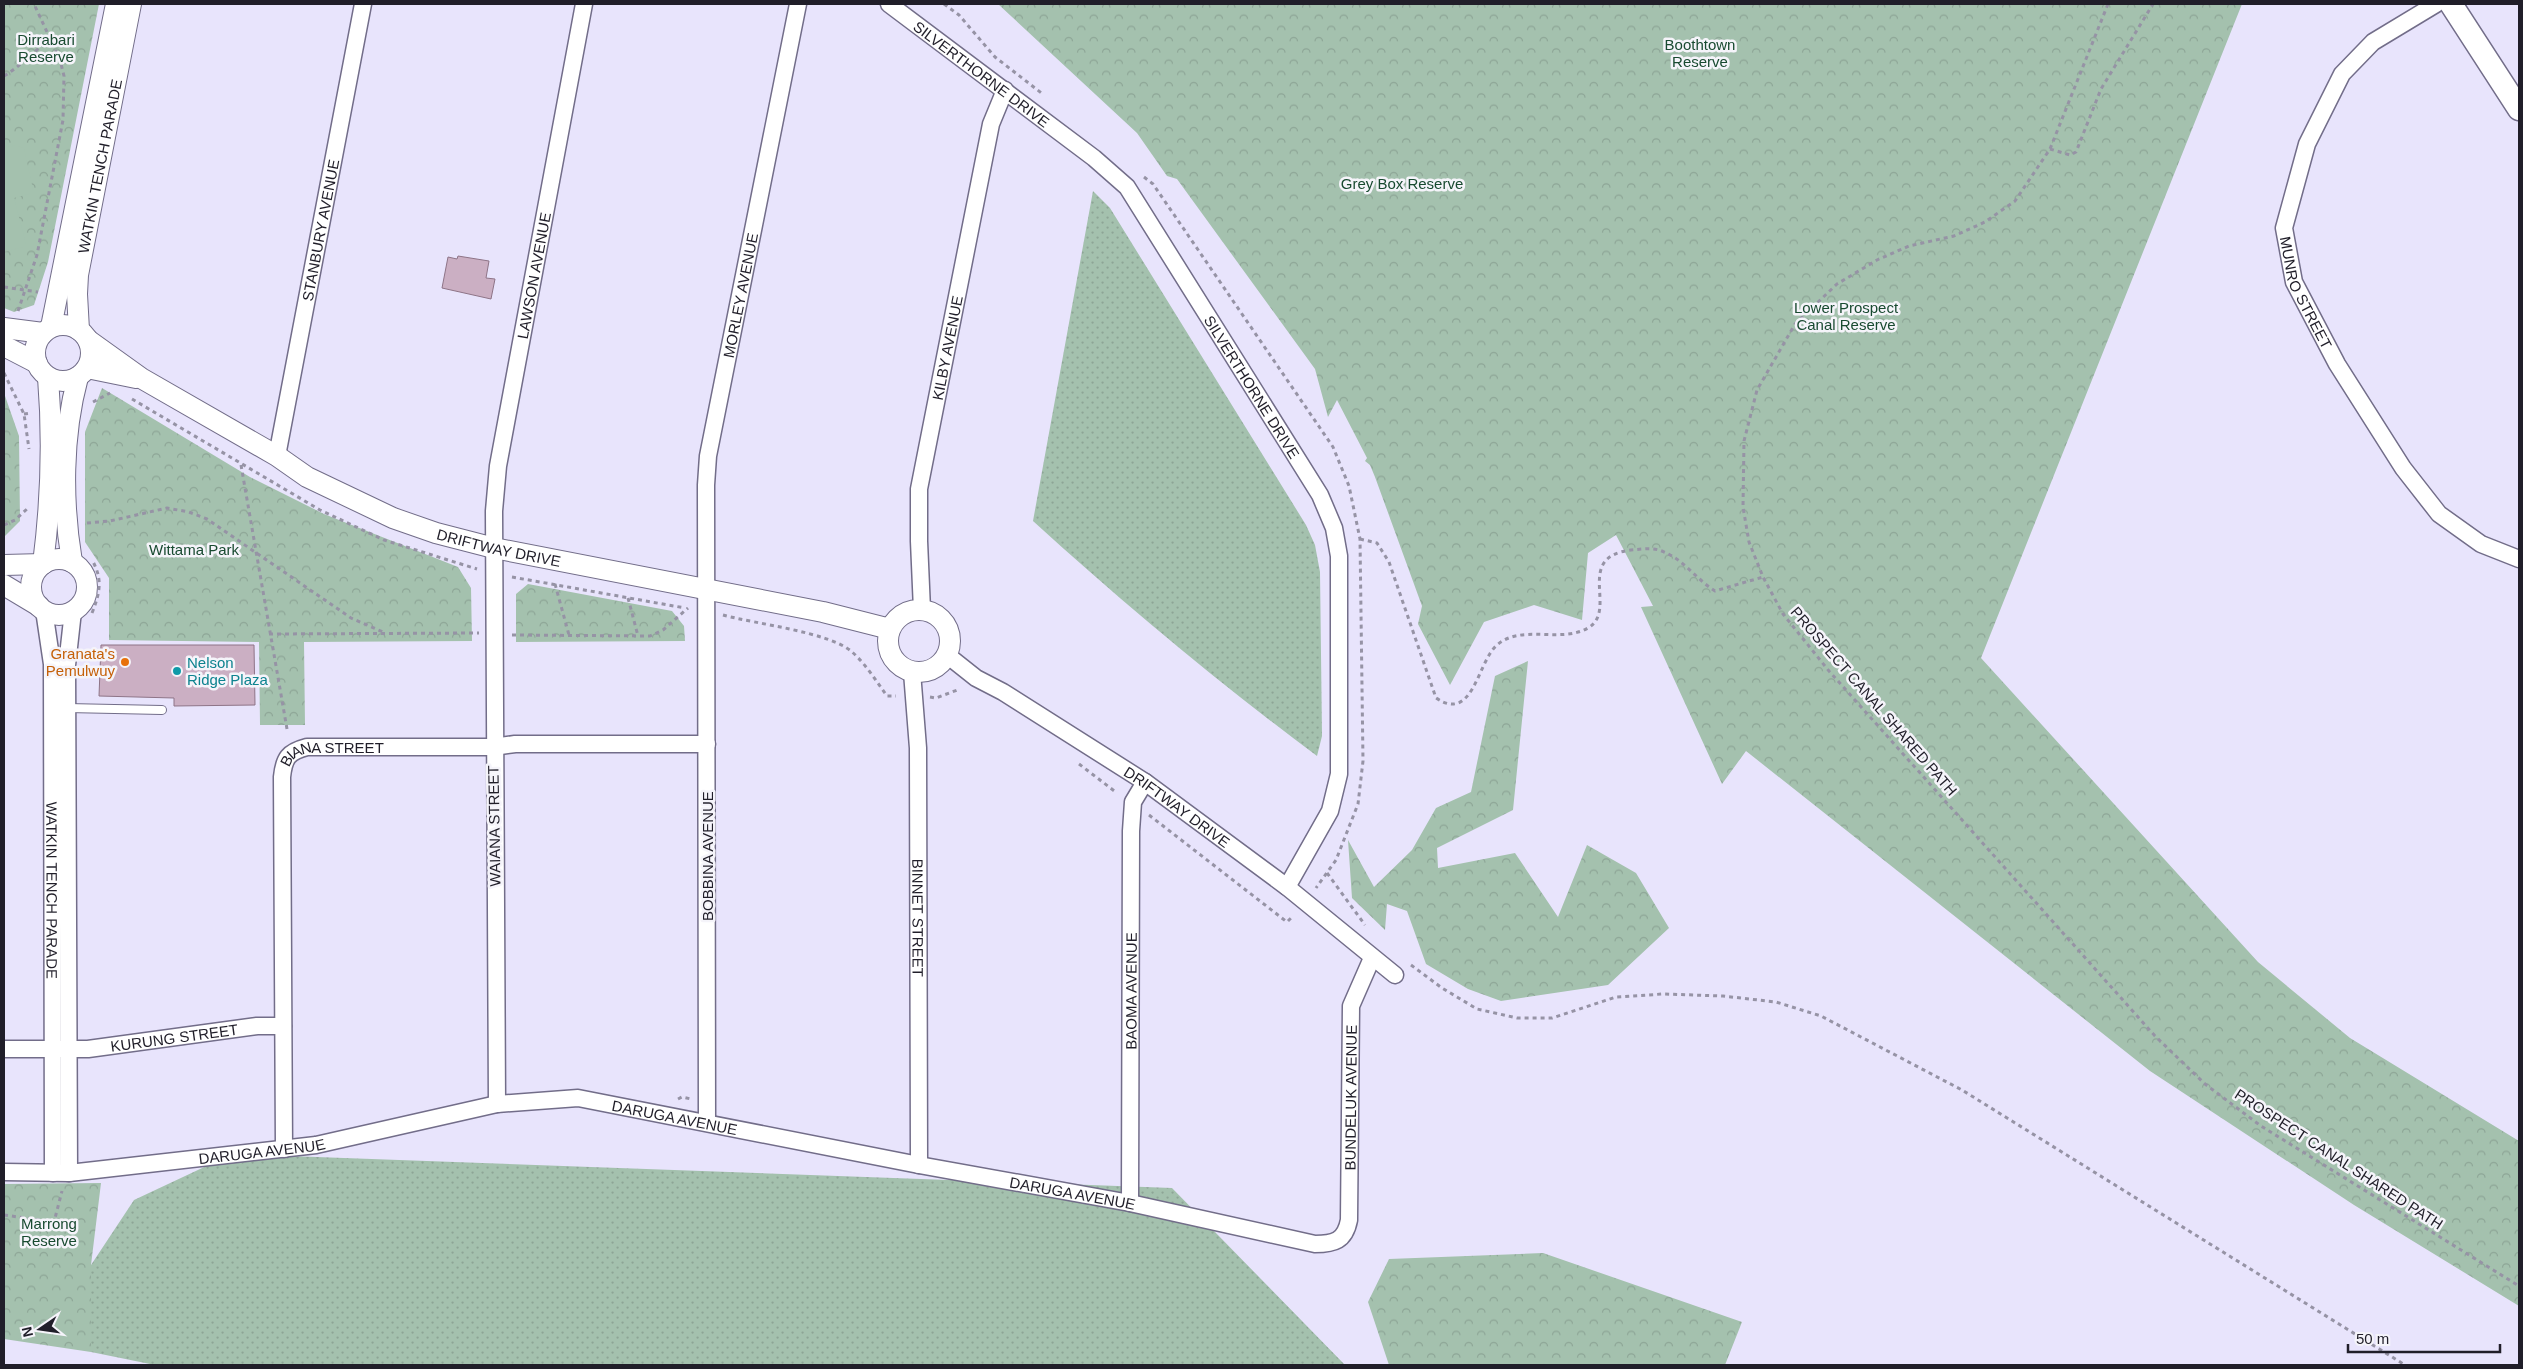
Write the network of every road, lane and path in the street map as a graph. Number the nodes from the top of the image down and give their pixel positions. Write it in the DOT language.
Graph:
graph roads {
  1 [pos="34,4"];
  2 [pos="116,4"];
  3 [pos="131,4"];
  4 [pos="363,4"];
  5 [pos="584,4"];
  6 [pos="798,4"];
  7 [pos="889,4"];
  8 [pos="2108,4"];
  9 [pos="2153,4"];
  10 [pos="2436,4"];
  11 [pos="2451,4"];
  12 [pos="52,39"];
  13 [pos="4,76"];
  14 [pos="1005,90"];
  15 [pos="2519,109"];
  16 [pos="2050,149"];
  17 [pos="4,287"];
  18 [pos="25,290"];
  19 [pos="45,294"];
  20 [pos="11,321"];
  21 [pos="47,330"];
  22 [pos="84,335"];
  23 [pos="4,346"];
  24 [pos="43,370"];
  25 [pos="4,373"];
  26 [pos="82,373"];
  27 [pos="141,378"];
  28 [pos="30,456"];
  29 [pos="277,456"];
  30 [pos="241,465"];
  31 [pos="29,504"];
  32 [pos="83,524"];
  33 [pos="4,526"];
  34 [pos="1360,538"];
  35 [pos="494,548"];
  36 [pos="256,552"];
  37 [pos="2519,559"];
  38 [pos="72,562"];
  39 [pos="43,564"];
  40 [pos="4,565"];
  41 [pos="1763,577"];
  42 [pos="555,584"];
  43 [pos="4,585"];
  44 [pos="706,589"];
  45 [pos="628,598"];
  46 [pos="41,608"];
  47 [pos="688,608"];
  48 [pos="922,610"];
  49 [pos="73,611"];
  50 [pos="890,629"];
  51 [pos="493,632"];
  52 [pos="269,634"];
  53 [pos="386,634"];
  54 [pos="569,635"];
  55 [pos="638,636"];
  56 [pos="947,655"];
  57 [pos="912,672"];
  58 [pos="67,708"];
  59 [pos="162,710"];
  60 [pos="287,729"];
  61 [pos="707,744"];
  62 [pos="494,747"];
  63 [pos="1145,782"];
  64 [pos="1327,873"];
  65 [pos="1286,887"];
  66 [pos="1371,930"];
  67 [pos="1372,958"];
  68 [pos="1405,960"];
  69 [pos="1395,975"];
  70 [pos="283,1026"];
  71 [pos="4,1049"];
  72 [pos="60,1050"];
  73 [pos="497,1104"];
  74 [pos="707,1122"];
  75 [pos="284,1148"];
  76 [pos="920,1165"];
  77 [pos="4,1172"];
  78 [pos="53,1173"];
  79 [pos="69,1173"];
  80 [pos="62,1191"];
  81 [pos="1130,1204"];
  82 [pos="4,1215"];
  83 [pos="1340,1240"];
  84 [pos="2519,1286"];
  85 [pos="2405,1365"];
  1 -- 12 [label="path"];
  2 -- 21 [label="street, WATKIN TENCH PARADE"];
  3 -- 22 [label="street, WATKIN TENCH PARADE"];
  4 -- 29 [label="street, STANBURY AVENUE"];
  5 -- 35 [label="street, LAWSON AVENUE"];
  6 -- 44 [label="street, MORLEY AVENUE"];
  7 -- 14 [label="street, SILVERTHORNE DRIVE"];
  8 -- 16 [label="path, PROSPECT CANAL SHARED PATH"];
  9 -- 16 [label="path"];
  10 -- 37 [label="street, MUNRO STREET"];
  11 -- 15 [label="main road"];
  12 -- 13 [label="path"];
  12 -- 18 [label="path"];
  14 -- 48 [label="street, KILBY AVENUE"];
  14 -- 65 [label="street, SILVERTHORNE DRIVE"];
  16 -- 41 [label="path, PROSPECT CANAL SHARED PATH"];
  17 -- 18 [label="path"];
  18 -- 19 [label="path"];
  18 -- 20 [label="path"];
  20 -- 21 [label="street"];
  21 -- 22 [label="street"];
  21 -- 24 [label="street"];
  22 -- 26 [label="street"];
  22 -- 27 [label="street, DRIFTWAY DRIVE"];
  23 -- 24 [label="street"];
  24 -- 26 [label="street"];
  24 -- 39 [label="street"];
  25 -- 28 [label="path"];
  26 -- 27 [label="street, DRIFTWAY DRIVE"];
  26 -- 38 [label="street"];
  27 -- 29 [label="street, DRIFTWAY DRIVE"];
  29 -- 35 [label="street, DRIFTWAY DRIVE"];
  30 -- 36 [label="path"];
  31 -- 33 [label="path"];
  32 -- 36 [label="path"];
  34 -- 41 [label="path"];
  35 -- 44 [label="street, DRIFTWAY DRIVE"];
  35 -- 51 [label="street, WAIANA STREET"];
  36 -- 52 [label="path"];
  36 -- 53 [label="path"];
  38 -- 39 [label="street"];
  38 -- 49 [label="street"];
  39 -- 40 [label="street"];
  39 -- 46 [label="street"];
  41 -- 84 [label="path, PROSPECT CANAL SHARED PATH"];
  42 -- 54 [label="path"];
  43 -- 46 [label="street"];
  44 -- 50 [label="street, DRIFTWAY DRIVE"];
  44 -- 61 [label="street, BOBBINA AVENUE"];
  45 -- 55 [label="path"];
  46 -- 49 [label="street"];
  46 -- 72 [label="street, WATKIN TENCH PARADE"];
  47 -- 55 [label="path"];
  48 -- 50 [label="street"];
  48 -- 56 [label="street"];
  49 -- 58 [label="street, WATKIN TENCH PARADE"];
  50 -- 57 [label="street"];
  51 -- 53 [label="path"];
  51 -- 54 [label="path"];
  51 -- 62 [label="street, WAIANA STREET"];
  52 -- 53 [label="path"];
  52 -- 60 [label="path"];
  54 -- 55 [label="path"];
  56 -- 57 [label="street"];
  56 -- 63 [label="street, DRIFTWAY DRIVE"];
  57 -- 76 [label="street, BINNET STREET"];
  58 -- 59 [label="lane"];
  58 -- 72 [label="street, WATKIN TENCH PARADE"];
  61 -- 62 [label="street, BIANA STREET"];
  61 -- 74 [label="street, BOBBINA AVENUE"];
  62 -- 70 [label="street, BIANA STREET"];
  62 -- 73 [label="street, WAIANA STREET"];
  63 -- 65 [label="street, DRIFTWAY DRIVE"];
  63 -- 81 [label="street, BAOMA AVENUE"];
  64 -- 66 [label="path"];
  65 -- 67 [label="street, DRIFTWAY DRIVE"];
  67 -- 69 [label="street, DRIFTWAY DRIVE"];
  67 -- 83 [label="street, BUNDELUK AVENUE"];
  68 -- 85 [label="path"];
  70 -- 72 [label="street, KURUNG STREET"];
  70 -- 75 [label="street, BIANA STREET"];
  71 -- 72 [label="street, KURUNG STREET"];
  72 -- 78 [label="street, WATKIN TENCH PARADE"];
  72 -- 79 [label="street, WATKIN TENCH PARADE"];
  73 -- 74 [label="street, DARUGA AVENUE"];
  73 -- 75 [label="street, DARUGA AVENUE"];
  74 -- 76 [label="street, DARUGA AVENUE"];
  75 -- 79 [label="street, DARUGA AVENUE"];
  76 -- 81 [label="street, DARUGA AVENUE"];
  77 -- 78 [label="street, DARUGA AVENUE"];
  78 -- 79 [label="street, DARUGA AVENUE"];
  80 -- 82 [label="path"];
  81 -- 83 [label="street, DARUGA AVENUE"];
}
